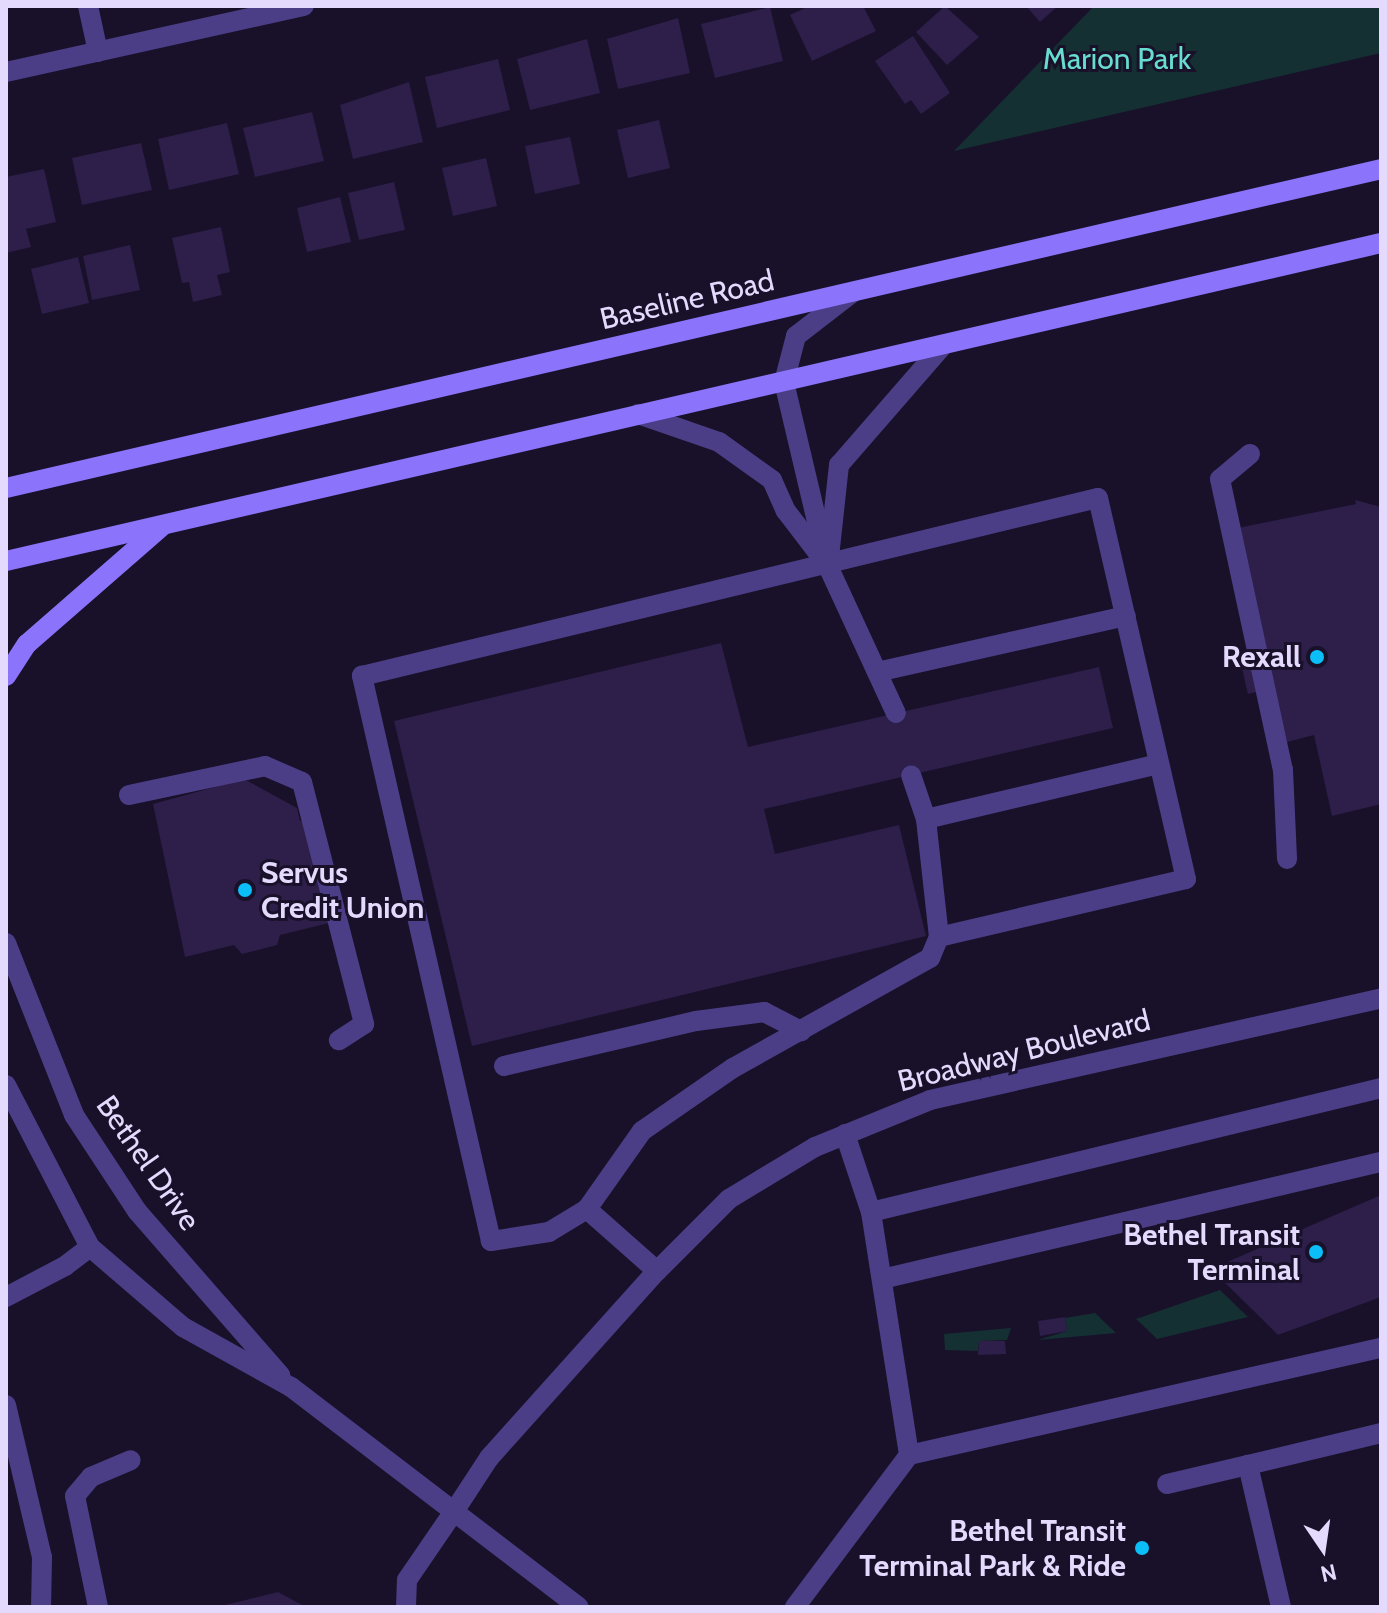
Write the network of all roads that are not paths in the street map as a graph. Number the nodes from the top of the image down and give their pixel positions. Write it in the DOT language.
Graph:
graph roads {
  1 [pos="88,6"];
  2 [pos="304,6"];
  3 [pos="98,52"];
  4 [pos="6,72"];
  5 [pos="1381,169"];
  6 [pos="1381,243"];
  7 [pos="853,292"];
  8 [pos="944,344"];
  9 [pos="784,382"];
  10 [pos="638,414"];
  11 [pos="1250,454"];
  12 [pos="6,488"];
  13 [pos="162,525"];
  14 [pos="6,561"];
  15 [pos="827,564"];
  16 [pos="1126,616"];
  17 [pos="877,672"];
  18 [pos="6,676"];
  19 [pos="896,713"];
  20 [pos="1159,764"];
  21 [pos="911,775"];
  22 [pos="129,795"];
  23 [pos="926,819"];
  24 [pos="1287,859"];
  25 [pos="939,937"];
  26 [pos="6,943"];
  27 [pos="1381,998"];
  28 [pos="801,1031"];
  29 [pos="339,1040"];
  30 [pos="504,1066"];
  31 [pos="6,1085"];
  32 [pos="1381,1088"];
  33 [pos="845,1134"];
  34 [pos="1381,1162"];
  35 [pos="587,1209"];
  36 [pos="871,1212"];
  37 [pos="90,1247"];
  38 [pos="657,1271"];
  39 [pos="882,1279"];
  40 [pos="6,1297"];
  41 [pos="1381,1348"];
  42 [pos="291,1387"];
  43 [pos="6,1405"];
  44 [pos="1381,1433"];
  45 [pos="909,1455"];
  46 [pos="131,1460"];
  47 [pos="1248,1465"];
  48 [pos="1167,1484"];
  49 [pos="455,1510"];
  50 [pos="41,1607"];
  51 [pos="98,1607"];
  52 [pos="406,1607"];
  53 [pos="579,1607"];
  54 [pos="795,1607"];
  55 [pos="1281,1607"];
  1 -- 3 [label="street"];
  2 -- 3 [label="street"];
  3 -- 4 [label="street"];
  5 -- 7 [label="main road, Baseline Road"];
  6 -- 8 [label="main road"];
  7 -- 9 [label="street"];
  7 -- 12 [label="main road, Baseline Road"];
  8 -- 9 [label="main road"];
  8 -- 15 [label="street"];
  9 -- 10 [label="main road"];
  9 -- 15 [label="street"];
  10 -- 13 [label="main road"];
  10 -- 15 [label="street"];
  11 -- 24 [label="street"];
  13 -- 14 [label="main road"];
  13 -- 18 [label="main road"];
  15 -- 16 [label="street"];
  15 -- 17 [label="street"];
  15 -- 35 [label="street"];
  16 -- 17 [label="street"];
  16 -- 20 [label="street"];
  17 -- 19 [label="street"];
  20 -- 23 [label="street"];
  20 -- 25 [label="street"];
  21 -- 23 [label="street"];
  22 -- 29 [label="street"];
  23 -- 25 [label="street"];
  25 -- 28 [label="street"];
  26 -- 42 [label="street, Bethel Drive"];
  27 -- 33 [label="street, Broadway Boulevard"];
  28 -- 30 [label="street"];
  28 -- 35 [label="street"];
  31 -- 37 [label="street, Bethel Drive"];
  32 -- 36 [label="street"];
  33 -- 36 [label="street"];
  33 -- 38 [label="street, Broadway Boulevard"];
  34 -- 39 [label="street"];
  35 -- 38 [label="street"];
  36 -- 39 [label="street"];
  37 -- 40 [label="street"];
  37 -- 42 [label="street, Bethel Drive"];
  38 -- 49 [label="street, Broadway Boulevard"];
  39 -- 45 [label="street"];
  41 -- 45 [label="street"];
  42 -- 49 [label="street, Bethel Drive"];
  43 -- 50 [label="street"];
  44 -- 47 [label="street"];
  45 -- 54 [label="street"];
  46 -- 51 [label="street"];
  47 -- 48 [label="street"];
  47 -- 55 [label="street"];
  49 -- 52 [label="street, Broadway Boulevard"];
  49 -- 53 [label="street, Bethel Drive"];
}
